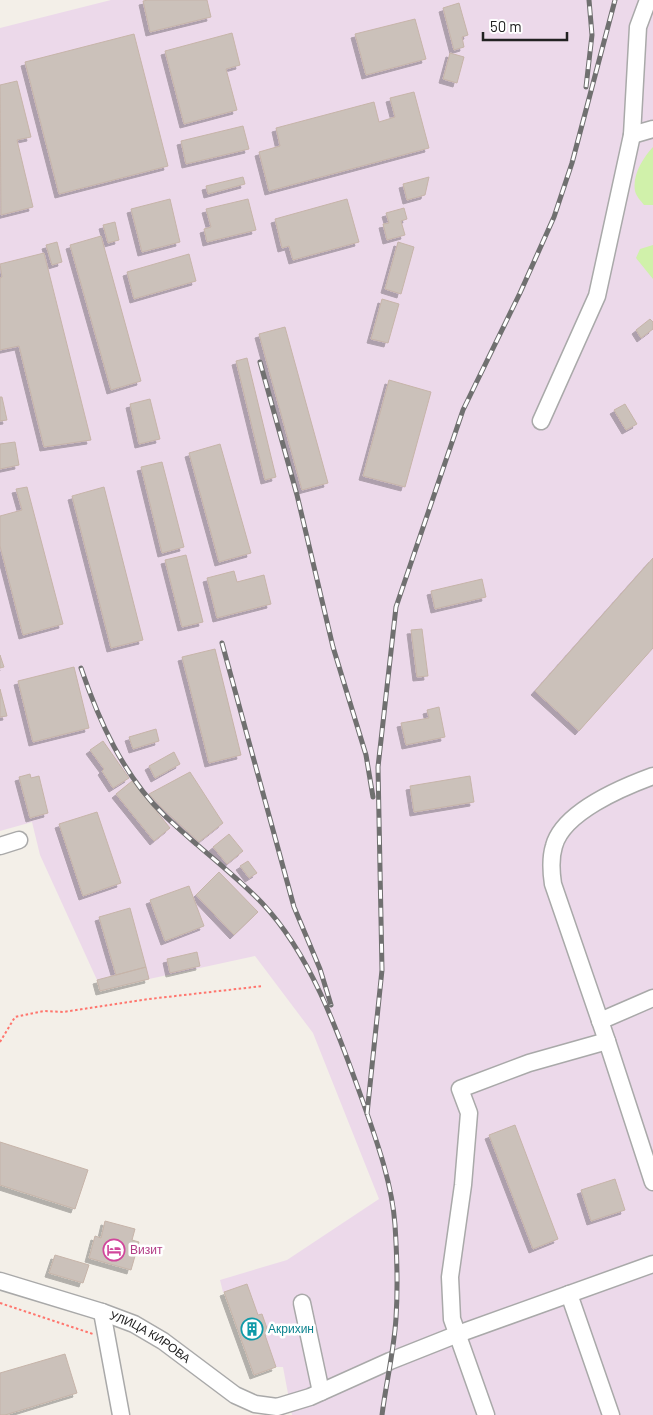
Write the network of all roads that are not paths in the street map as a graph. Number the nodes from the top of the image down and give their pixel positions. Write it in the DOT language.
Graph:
graph roads {
  1 [pos="648,0"];
  2 [pos="653,129"];
  3 [pos="632,135"];
  4 [pos="541,421"];
  5 [pos="653,776"];
  6 [pos="19,840"];
  7 [pos="0,846"];
  8 [pos="653,998"];
  9 [pos="600,1021"];
  10 [pos="607,1041"];
  11 [pos="653,1182"];
  12 [pos="653,1264"];
  13 [pos="0,1281"];
  14 [pos="569,1294"];
  15 [pos="302,1303"];
  16 [pos="102,1312"];
  17 [pos="458,1334"];
  18 [pos="321,1392"];
  19 [pos="121,1415"];
  20 [pos="486,1415"];
  21 [pos="610,1415"];
  1 -- 3 [label="street"];
  2 -- 3 [label="street"];
  3 -- 4 [label="street"];
  5 -- 9 [label="street"];
  6 -- 7 [label="street"];
  8 -- 9 [label="street"];
  9 -- 10 [label="street"];
  10 -- 11 [label="street"];
  10 -- 17 [label="street"];
  12 -- 14 [label="street, УЛИЦА КИРОВА"];
  13 -- 16 [label="street, УЛИЦА КИРОВА"];
  14 -- 17 [label="street, УЛИЦА КИРОВА"];
  14 -- 21 [label="street"];
  15 -- 18 [label="street"];
  16 -- 18 [label="street, УЛИЦА КИРОВА"];
  16 -- 19 [label="street"];
  17 -- 18 [label="street, УЛИЦА КИРОВА"];
  17 -- 20 [label="street"];
}
